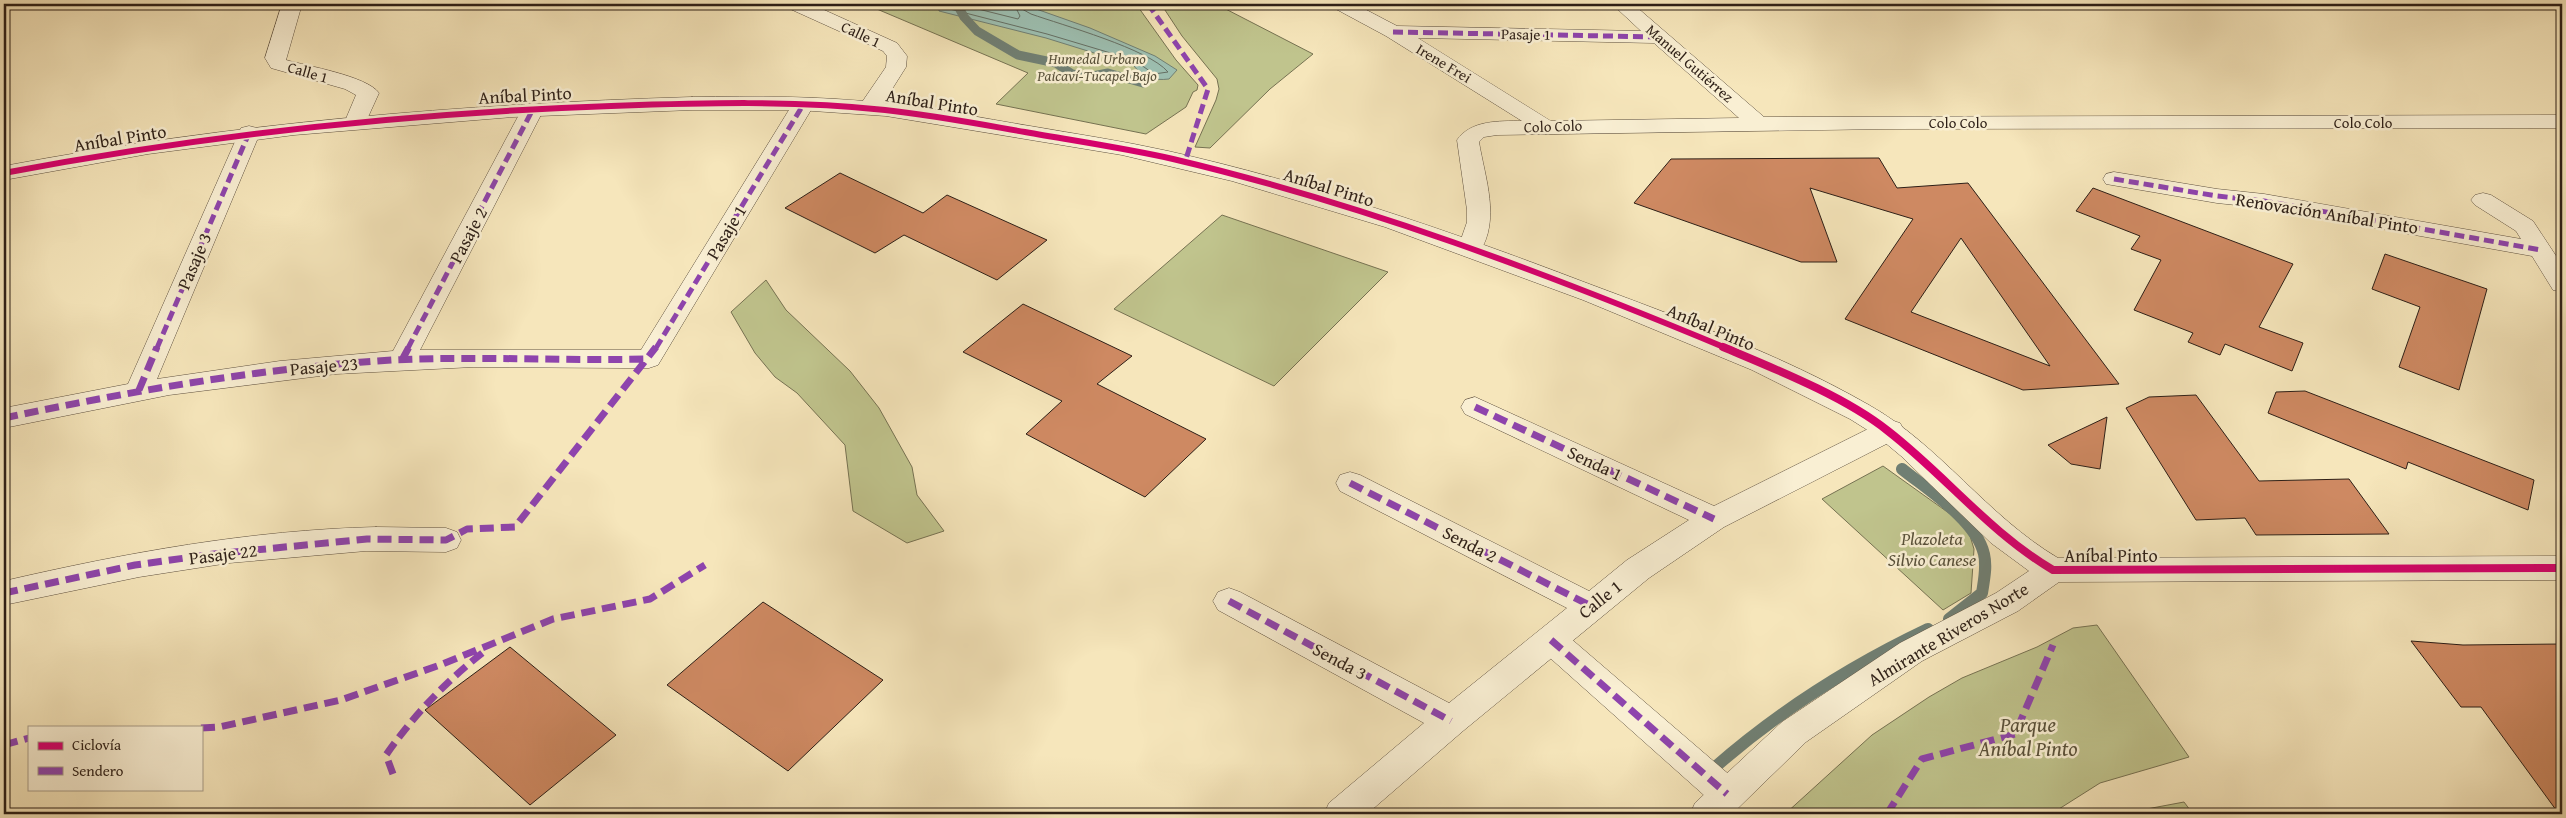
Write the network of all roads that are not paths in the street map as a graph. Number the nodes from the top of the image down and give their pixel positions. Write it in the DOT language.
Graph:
graph roads {
  1 [pos="292,4"];
  2 [pos="795,4"];
  3 [pos="1341,4"];
  4 [pos="1622,4"];
  5 [pos="1393,32"];
  6 [pos="1660,37"];
  7 [pos="803,105"];
  8 [pos="869,108"];
  9 [pos="534,109"];
  10 [pos="356,121"];
  11 [pos="2562,122"];
  12 [pos="1758,123"];
  13 [pos="1545,126"];
  14 [pos="249,133"];
  15 [pos="4,174"];
  16 [pos="2114,179"];
  17 [pos="2483,200"];
  18 [pos="1470,248"];
  19 [pos="2541,250"];
  20 [pos="2562,284"];
  21 [pos="649,359"];
  22 [pos="402,360"];
  23 [pos="139,390"];
  24 [pos="1475,407"];
  25 [pos="4,418"];
  26 [pos="1890,430"];
  27 [pos="1350,483"];
  28 [pos="1714,519"];
  29 [pos="446,540"];
  30 [pos="2562,568"];
  31 [pos="2053,570"];
  32 [pos="4,593"];
  33 [pos="1229,601"];
  34 [pos="1591,606"];
  35 [pos="1551,640"];
  36 [pos="1451,721"];
  37 [pos="1718,804"];
  38 [pos="1342,814"];
  1 -- 10 [label="street, Calle 1"];
  2 -- 8 [label="street, Calle 1"];
  3 -- 5 [label="street, Irene Frei"];
  4 -- 6 [label="street, Manuel Gutiérrez"];
  5 -- 6 [label="street, Pasaje 1"];
  5 -- 13 [label="street, Irene Frei"];
  6 -- 12 [label="street, Manuel Gutiérrez"];
  7 -- 8 [label="street, Aníbal Pinto"];
  7 -- 9 [label="street, Aníbal Pinto"];
  7 -- 21 [label="street, Pasaje 1"];
  8 -- 18 [label="street, Aníbal Pinto"];
  9 -- 10 [label="street, Aníbal Pinto"];
  9 -- 22 [label="street, Pasaje 2"];
  10 -- 14 [label="street, Aníbal Pinto"];
  11 -- 12 [label="street, Colo Colo"];
  12 -- 13 [label="street, Colo Colo"];
  13 -- 18 [label="street, Colo Colo"];
  14 -- 15 [label="street, Aníbal Pinto"];
  14 -- 23 [label="street, Pasaje 3"];
  16 -- 19 [label="street, Renovación Aníbal Pinto"];
  17 -- 19 [label="street"];
  18 -- 26 [label="street, Aníbal Pinto"];
  19 -- 20 [label="street"];
  21 -- 22 [label="street, Pasaje 23"];
  22 -- 23 [label="street, Pasaje 23"];
  23 -- 25 [label="street, Pasaje 23"];
  24 -- 28 [label="street, Senda 1"];
  26 -- 28 [label="street, Calle 1"];
  26 -- 31 [label="street, Aníbal Pinto"];
  27 -- 34 [label="street, Senda 2"];
  28 -- 34 [label="street, Calle 1"];
  29 -- 32 [label="street, Pasaje 22"];
  30 -- 31 [label="street, Aníbal Pinto"];
  31 -- 37 [label="street, Almirante Riveros Norte"];
  33 -- 36 [label="street, Senda 3"];
  34 -- 35 [label="street, Calle 1"];
  35 -- 36 [label="street, Calle 1"];
  35 -- 37 [label="street"];
  36 -- 38 [label="street, Calle 1"];
}
